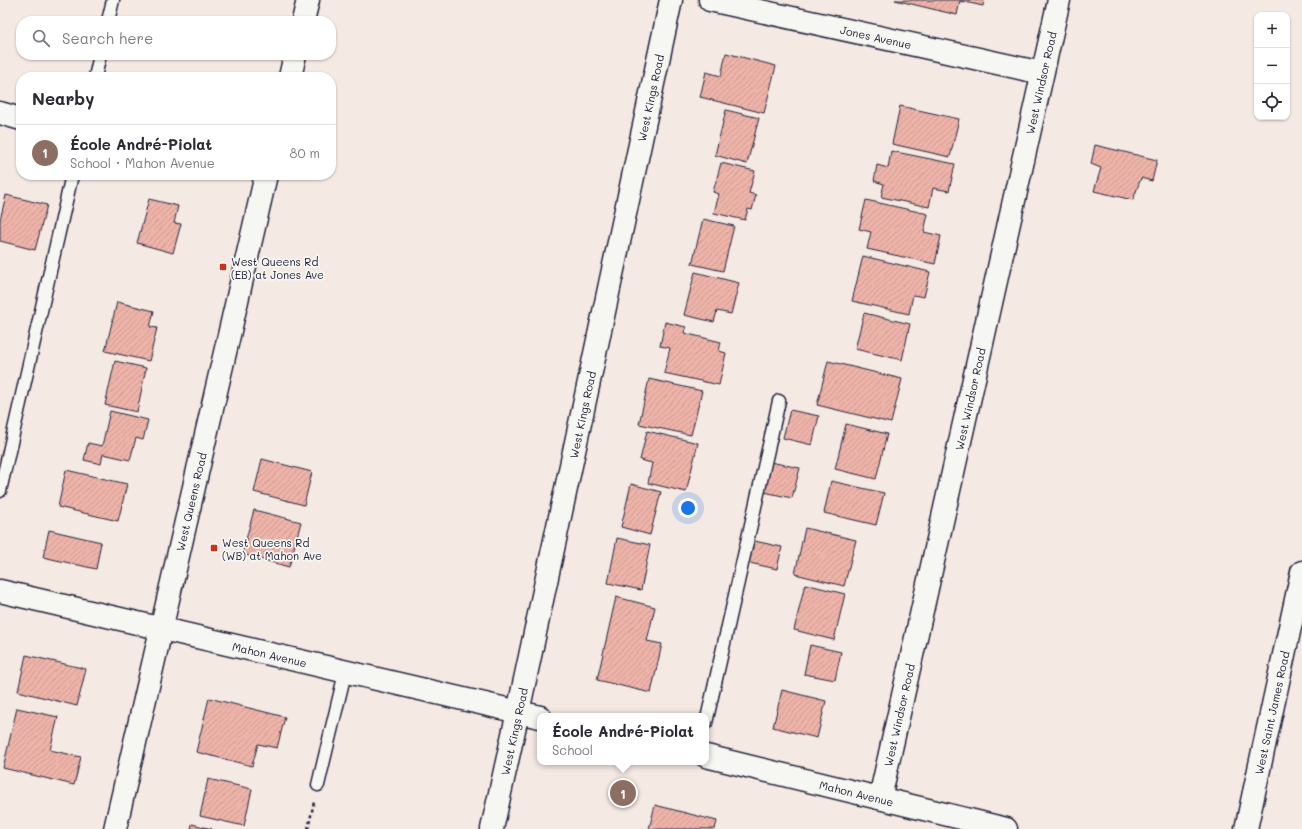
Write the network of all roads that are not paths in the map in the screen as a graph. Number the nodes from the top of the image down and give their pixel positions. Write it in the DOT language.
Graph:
graph roads {
  1 [pos="113,0"];
  2 [pos="308,0"];
  3 [pos="671,0"];
  4 [pos="710,0"];
  5 [pos="1059,0"];
  6 [pos="109,16"];
  7 [pos="304,16"];
  8 [pos="99,60"];
  9 [pos="294,60"];
  10 [pos="96,72"];
  11 [pos="291,72"];
  12 [pos="1042,73"];
  13 [pos="0,114"];
  14 [pos="16,117"];
  15 [pos="71,180"];
  16 [pos="263,180"];
  17 [pos="779,401"];
  18 [pos="0,491"];
  19 [pos="1302,572"];
  20 [pos="0,591"];
  21 [pos="162,630"];
  22 [pos="345,673"];
  23 [pos="518,712"];
  24 [pos="708,713"];
  25 [pos="537,716"];
  26 [pos="709,757"];
  27 [pos="318,785"];
  28 [pos="880,798"];
  29 [pos="931,820"];
  30 [pos="114,829"];
  31 [pos="492,829"];
  32 [pos="1006,829"];
  33 [pos="1246,829"];
  1 -- 6 [label="lane"];
  2 -- 7 [label="street"];
  3 -- 23 [label="street, West Kings Road"];
  4 -- 12 [label="street, Jones Avenue"];
  5 -- 12 [label="street, West Windsor Road"];
  8 -- 10 [label="lane"];
  9 -- 11 [label="street"];
  12 -- 28 [label="street, West Windsor Road"];
  13 -- 14 [label="street"];
  15 -- 18 [label="lane"];
  16 -- 21 [label="street, West Queens Road"];
  17 -- 24 [label="lane"];
  19 -- 33 [label="street, West Saint James Road"];
  20 -- 21 [label="street, Mahon Avenue"];
  21 -- 22 [label="street, Mahon Avenue"];
  21 -- 30 [label="street, West Queens Road"];
  22 -- 23 [label="street, Mahon Avenue"];
  22 -- 27 [label="lane"];
  23 -- 25 [label="street, Mahon Avenue"];
  23 -- 31 [label="street, West Kings Road"];
  26 -- 28 [label="street, Mahon Avenue"];
  28 -- 29 [label="street, Mahon Avenue"];
  29 -- 32 [label="street, Mahon Avenue"];
}
